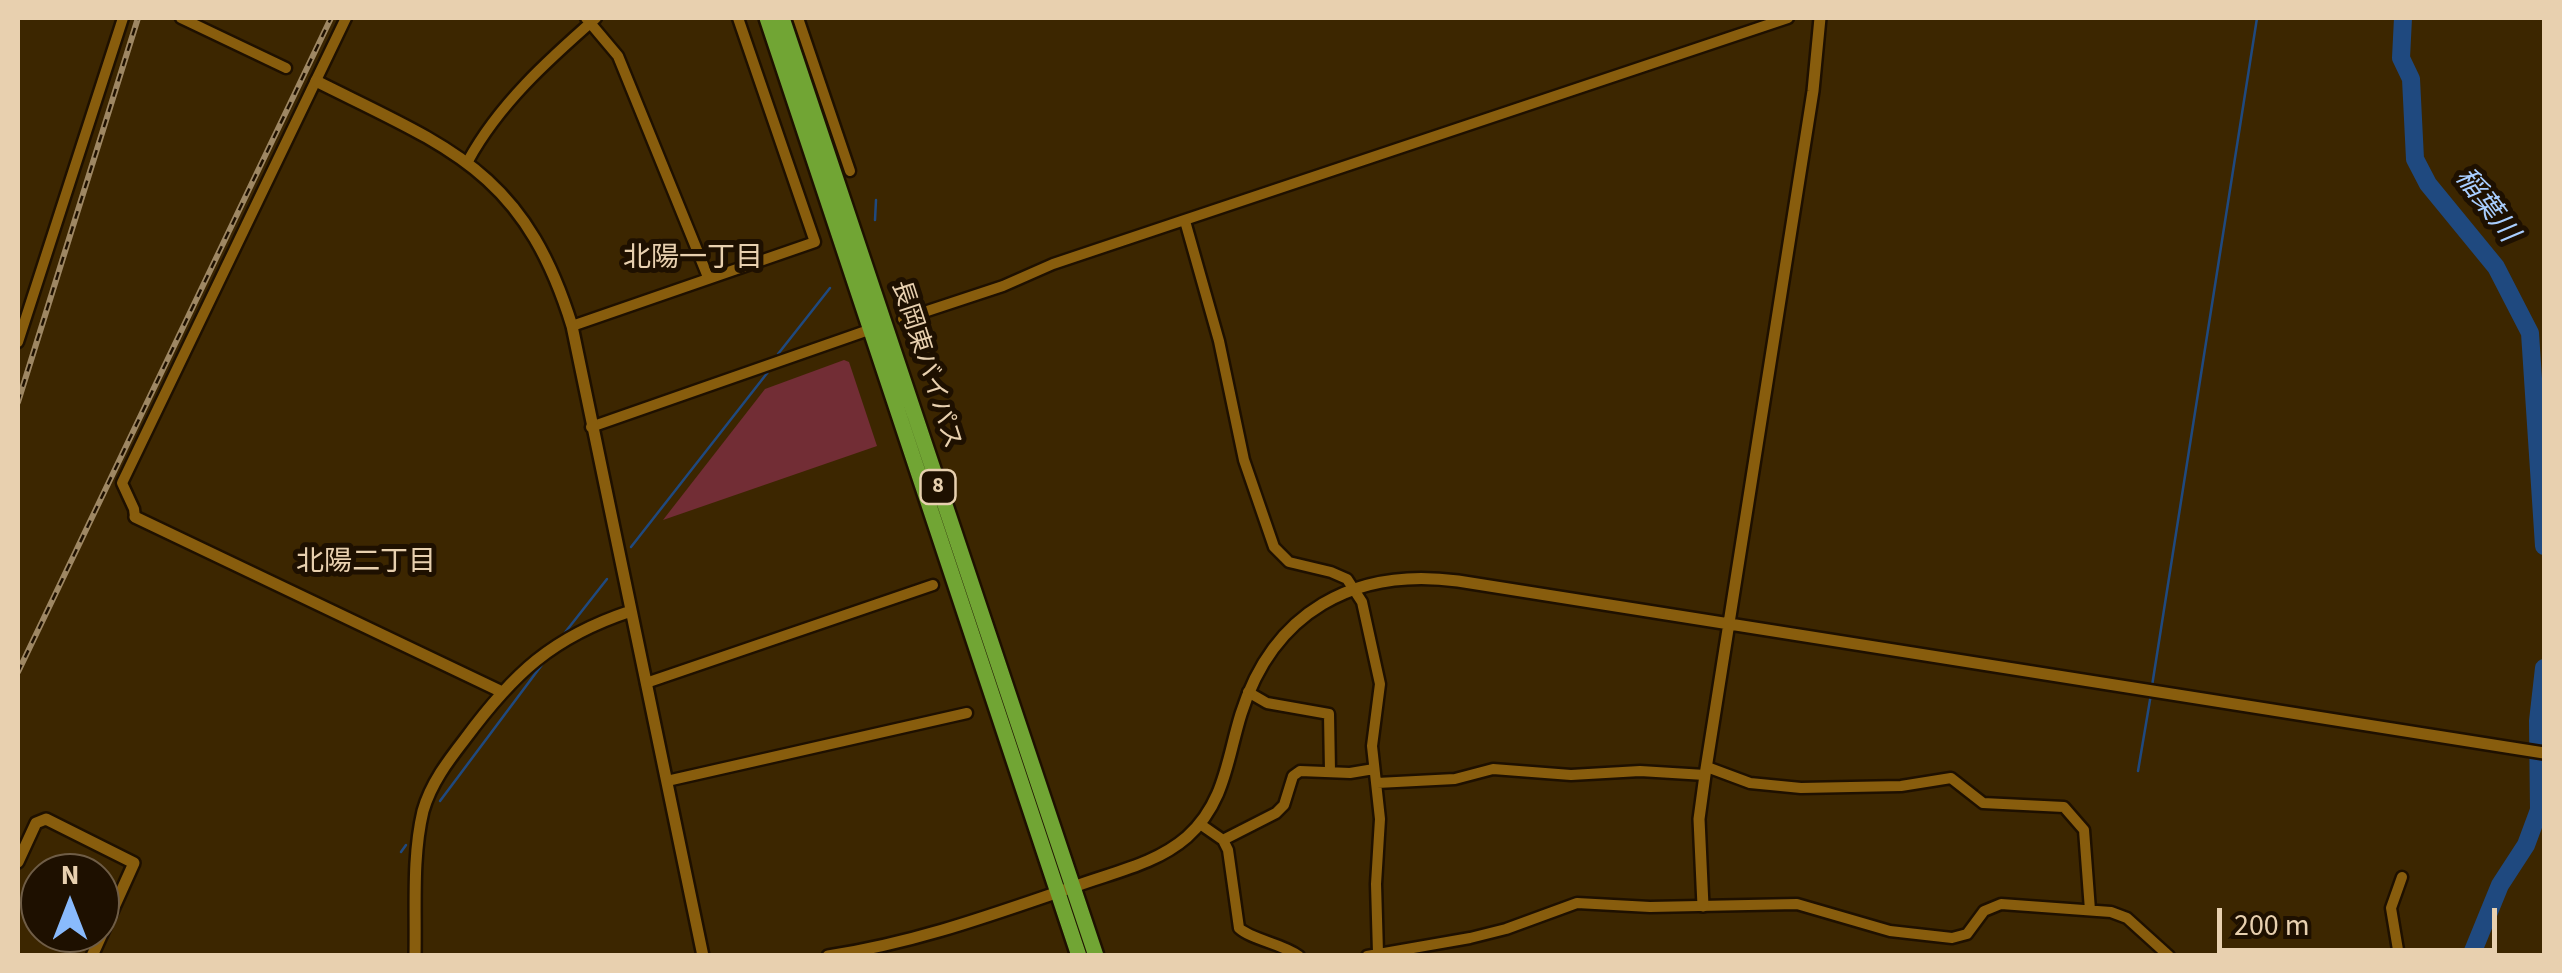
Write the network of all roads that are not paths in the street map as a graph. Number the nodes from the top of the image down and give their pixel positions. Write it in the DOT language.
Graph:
graph roads {
  1 [pos="122,18"];
  2 [pos="181,18"];
  3 [pos="346,18"];
  4 [pos="738,18"];
  5 [pos="766,18"];
  6 [pos="782,18"];
  7 [pos="798,18"];
  8 [pos="1788,18"];
  9 [pos="1820,18"];
  10 [pos="591,19"];
  11 [pos="286,68"];
  12 [pos="316,81"];
  13 [pos="468,162"];
  14 [pos="850,171"];
  15 [pos="1186,221"];
  16 [pos="708,277"];
  17 [pos="903,319"];
  18 [pos="572,326"];
  19 [pos="863,332"];
  20 [pos="18,342"];
  21 [pos="591,427"];
  22 [pos="135,517"];
  23 [pos="933,585"];
  24 [pos="1355,588"];
  25 [pos="631,612"];
  26 [pos="1729,623"];
  27 [pos="646,683"];
  28 [pos="500,692"];
  29 [pos="1248,692"];
  30 [pos="968,714"];
  31 [pos="2544,753"];
  32 [pos="1374,769"];
  33 [pos="1330,770"];
  34 [pos="1706,771"];
  35 [pos="667,781"];
  36 [pos="1377,783"];
  37 [pos="1200,824"];
  38 [pos="1223,840"];
  39 [pos="18,862"];
  40 [pos="2402,878"];
  41 [pos="1066,889"];
  42 [pos="1703,906"];
  43 [pos="2090,910"];
  44 [pos="1372,954"];
  45 [pos="92,956"];
  46 [pos="415,956"];
  47 [pos="702,956"];
  48 [pos="828,956"];
  49 [pos="1079,956"];
  50 [pos="1096,956"];
  51 [pos="1299,956"];
  52 [pos="2169,956"];
  53 [pos="2399,956"];
  1 -- 20 [label="street"];
  2 -- 11 [label="street"];
  3 -- 12 [label="street"];
  4 -- 16 [label="street"];
  5 -- 41 [label="highway, 長岡東バイパス / 8"];
  6 -- 41 [label="highway, 長岡東バイパス / 8"];
  7 -- 14 [label="street"];
  8 -- 15 [label="street"];
  9 -- 26 [label="street"];
  10 -- 13 [label="street"];
  10 -- 16 [label="street"];
  12 -- 13 [label="street"];
  12 -- 22 [label="street"];
  13 -- 18 [label="street"];
  15 -- 17 [label="street"];
  15 -- 24 [label="street"];
  16 -- 18 [label="street"];
  18 -- 21 [label="street"];
  19 -- 21 [label="street"];
  21 -- 25 [label="street"];
  22 -- 28 [label="street"];
  23 -- 27 [label="street"];
  24 -- 26 [label="street"];
  24 -- 29 [label="street"];
  24 -- 32 [label="street"];
  25 -- 27 [label="street"];
  25 -- 28 [label="street"];
  26 -- 31 [label="street"];
  26 -- 34 [label="street"];
  27 -- 35 [label="street"];
  28 -- 46 [label="street"];
  29 -- 33 [label="street"];
  29 -- 37 [label="street"];
  30 -- 35 [label="street"];
  32 -- 33 [label="street"];
  32 -- 36 [label="street"];
  33 -- 38 [label="street"];
  34 -- 36 [label="street"];
  34 -- 42 [label="street"];
  34 -- 43 [label="street"];
  35 -- 47 [label="street"];
  36 -- 44 [label="street"];
  37 -- 38 [label="street"];
  37 -- 41 [label="street"];
  38 -- 51 [label="street"];
  39 -- 45 [label="street"];
  40 -- 53 [label="street"];
  41 -- 48 [label="street"];
  41 -- 49 [label="highway, 長岡東バイパス / 8"];
  41 -- 50 [label="highway, 長岡東バイパス / 8"];
  42 -- 43 [label="street"];
  42 -- 44 [label="street"];
  43 -- 52 [label="street"];
}
